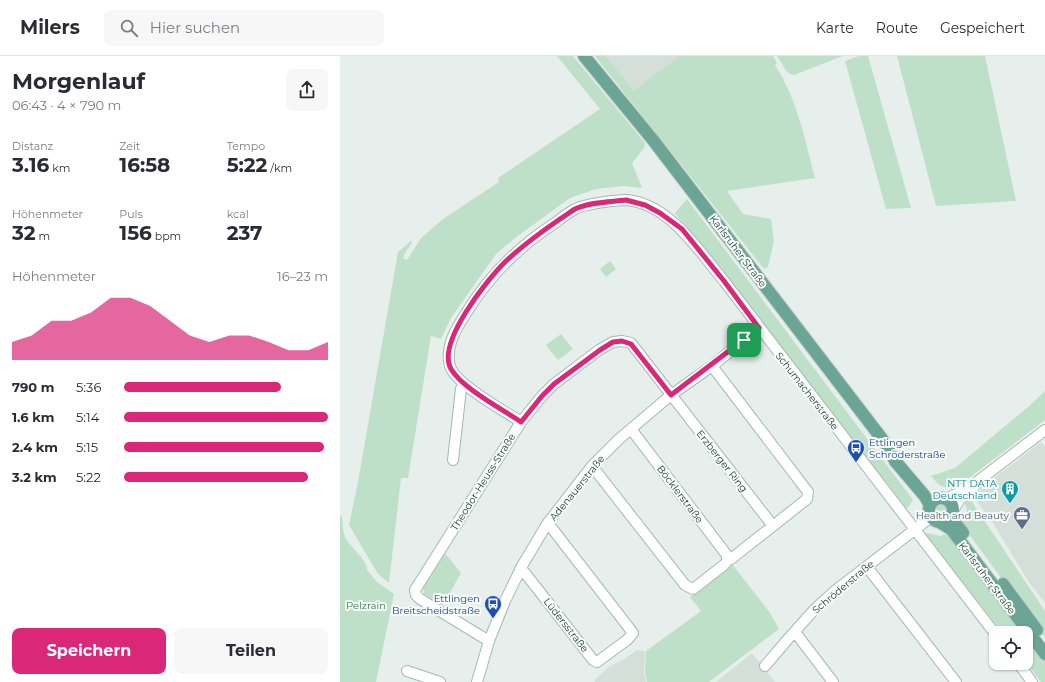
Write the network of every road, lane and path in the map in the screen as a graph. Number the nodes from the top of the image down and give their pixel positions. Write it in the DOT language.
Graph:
graph roads {
  1 [pos="584,56"];
  2 [pos="759,328"];
  3 [pos="712,366"];
  4 [pos="463,384"];
  5 [pos="671,395"];
  6 [pos="521,422"];
  7 [pos="631,429"];
  8 [pos="1044,432"];
  9 [pos="453,460"];
  10 [pos="592,466"];
  11 [pos="942,509"];
  12 [pos="548,524"];
  13 [pos="773,526"];
  14 [pos="914,529"];
  15 [pos="728,560"];
  16 [pos="867,567"];
  17 [pos="520,569"];
  18 [pos="989,626"];
  19 [pos="795,632"];
  20 [pos="489,641"];
  21 [pos="1045,641"];
  22 [pos="1045,654"];
  23 [pos="765,666"];
  24 [pos="1023,670"];
  25 [pos="407,671"];
  26 [pos="479,681"];
  27 [pos="440,682"];
  28 [pos="833,682"];
  29 [pos="956,682"];
  30 [pos="1032,682"];
  1 -- 11 [label="main road, Karlsruher Straße"];
  2 -- 3 [label="street, Adenauerstraße"];
  2 -- 4 [label="street, Schumacherstraße"];
  2 -- 14 [label="street, Schumacherstraße"];
  3 -- 5 [label="street, Adenauerstraße"];
  3 -- 13 [label="street"];
  4 -- 6 [label="street, Schumacherstraße"];
  4 -- 9 [label="street"];
  5 -- 6 [label="street, Theodor-Heuss-Straße"];
  5 -- 7 [label="street, Adenauerstraße"];
  5 -- 13 [label="street, Erzberger Ring"];
  6 -- 20 [label="street, Theodor-Heuss-Straße"];
  7 -- 10 [label="street, Adenauerstraße"];
  7 -- 15 [label="street, Böcklerstraße"];
  8 -- 11 [label="street, Schröderstraße"];
  10 -- 12 [label="street, Adenauerstraße"];
  10 -- 15 [label="street"];
  11 -- 14 [label="street, Schröderstraße"];
  11 -- 21 [label="main road, Karlsruher Straße"];
  11 -- 22 [label="main road, Karlsruher Straße"];
  12 -- 17 [label="street, Adenauerstraße"];
  12 -- 17 [label="street, Lüdersstraße"];
  13 -- 15 [label="street"];
  14 -- 16 [label="street, Schröderstraße"];
  14 -- 18 [label="street, Schumacherstraße"];
  16 -- 19 [label="street, Schröderstraße"];
  16 -- 29 [label="street"];
  17 -- 20 [label="street, Adenauerstraße"];
  19 -- 23 [label="street, Schröderstraße"];
  19 -- 28 [label="street"];
  20 -- 26 [label="street, Adenauerstraße"];
  24 -- 30 [label="street"];
  25 -- 27 [label="street"];
}
